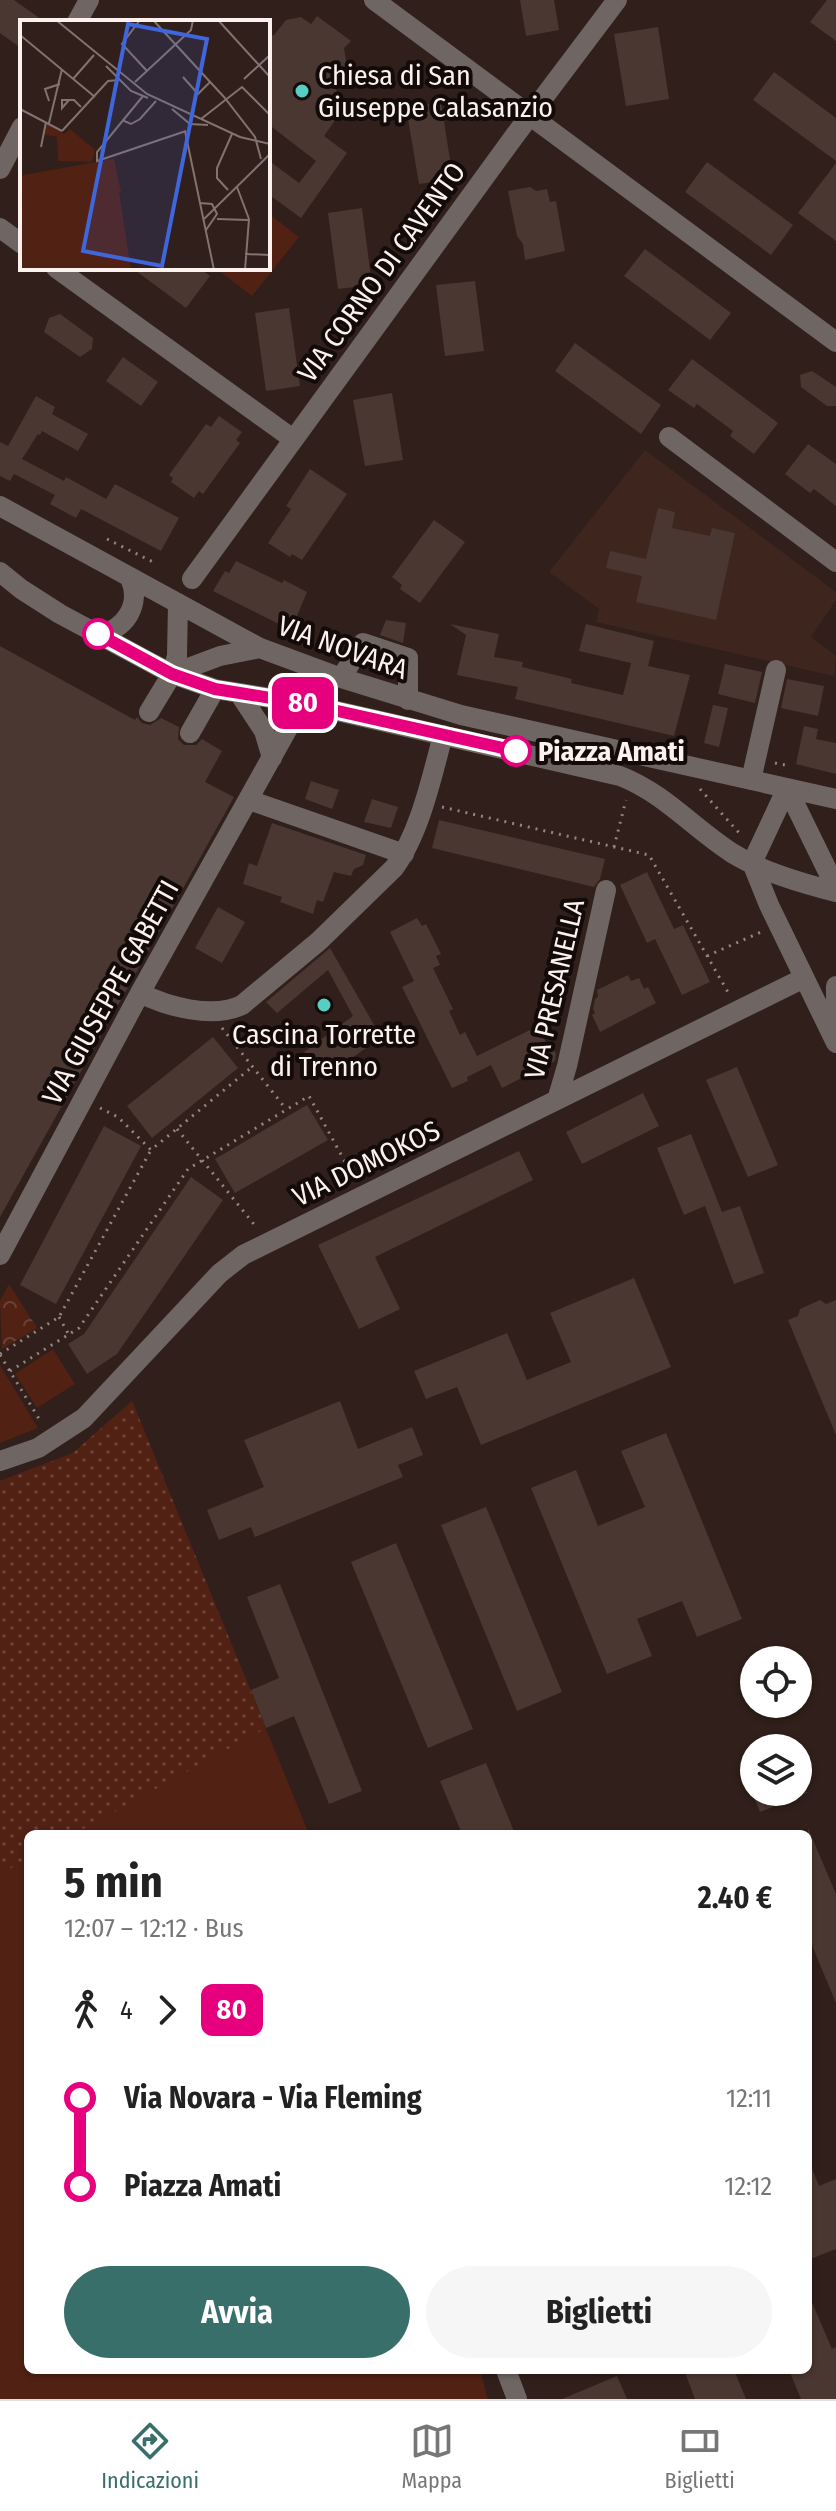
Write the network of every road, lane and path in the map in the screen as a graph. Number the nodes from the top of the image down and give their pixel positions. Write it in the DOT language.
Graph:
graph roads {
  1 [pos="89,0"];
  2 [pos="374,0"];
  3 [pos="617,0"];
  4 [pos="78,20"];
  5 [pos="529,116"];
  6 [pos="20,131"];
  7 [pos="0,169"];
  8 [pos="0,228"];
  9 [pos="20,243"];
  10 [pos="59,270"];
  11 [pos="836,342"];
  12 [pos="669,437"];
  13 [pos="293,439"];
  14 [pos="4,510"];
  15 [pos="107,539"];
  16 [pos="836,562"];
  17 [pos="155,563"];
  18 [pos="0,572"];
  19 [pos="130,578"];
  20 [pos="192,579"];
  21 [pos="10,590"];
  22 [pos="178,603"];
  23 [pos="98,634"];
  24 [pos="260,648"];
  25 [pos="776,670"];
  26 [pos="172,674"];
  27 [pos="341,678"];
  28 [pos="215,689"];
  29 [pos="239,693"];
  30 [pos="408,700"];
  31 [pos="302,703"];
  32 [pos="149,712"];
  33 [pos="190,733"];
  34 [pos="443,735"];
  35 [pos="272,758"];
  36 [pos="695,774"];
  37 [pos="751,780"];
  38 [pos="787,788"];
  39 [pos="836,799"];
  40 [pos="249,800"];
  41 [pos="626,800"];
  42 [pos="742,837"];
  43 [pos="614,847"];
  44 [pos="404,854"];
  45 [pos="752,863"];
  46 [pos="606,890"];
  47 [pos="836,890"];
  48 [pos="761,932"];
  49 [pos="707,956"];
  50 [pos="804,978"];
  51 [pos="836,986"];
  52 [pos="140,993"];
  53 [pos="836,1002"];
  54 [pos="836,1017"];
  55 [pos="217,1022"];
  56 [pos="836,1043"];
  57 [pos="252,1067"];
  58 [pos="557,1100"];
  59 [pos="100,1108"];
  60 [pos="286,1109"];
  61 [pos="177,1129"];
  62 [pos="151,1150"];
  63 [pos="203,1160"];
  64 [pos="355,1180"];
  65 [pos="257,1228"];
  66 [pos="0,1255"];
  67 [pos="59,1317"];
  68 [pos="69,1335"];
  69 [pos="0,1354"];
  70 [pos="10,1371"];
  71 [pos="45,1429"];
  72 [pos="0,1461"];
  73 [pos="508,2374"];
  74 [pos="517,2399"];
  1 -- 4 [label="street"];
  2 -- 5 [label="street"];
  3 -- 5 [label="street, VIA CORNO DI CAVENTO"];
  5 -- 11 [label="street"];
  5 -- 13 [label="street, VIA CORNO DI CAVENTO"];
  6 -- 7 [label="street"];
  8 -- 9 [label="street"];
  10 -- 13 [label="street"];
  12 -- 16 [label="street"];
  13 -- 20 [label="street, VIA CORNO DI CAVENTO"];
  14 -- 19 [label="street, VIA NOVARA"];
  15 -- 17 [label="path"];
  18 -- 21 [label="street, VIA NOVARA"];
  19 -- 22 [label="street, VIA NOVARA"];
  19 -- 23 [label="street"];
  21 -- 23 [label="street, VIA NOVARA"];
  22 -- 24 [label="street, VIA NOVARA"];
  22 -- 26 [label="street"];
  23 -- 26 [label="street, VIA NOVARA"];
  24 -- 26 [label="street"];
  24 -- 27 [label="street, VIA NOVARA"];
  25 -- 37 [label="street"];
  26 -- 28 [label="street, VIA NOVARA"];
  26 -- 32 [label="street"];
  27 -- 30 [label="street, VIA NOVARA"];
  27 -- 30 [label="street"];
  28 -- 29 [label="street, VIA NOVARA"];
  28 -- 33 [label="street"];
  29 -- 31 [label="street, VIA NOVARA"];
  29 -- 35 [label="street"];
  30 -- 36 [label="street, VIA NOVARA"];
  31 -- 34 [label="street, VIA NOVARA"];
  31 -- 35 [label="street, VIA GIUSEPPE GABETTI"];
  34 -- 44 [label="street"];
  34 -- 45 [label="street, VIA NOVARA"];
  35 -- 40 [label="street, VIA GIUSEPPE GABETTI"];
  36 -- 37 [label="street, VIA NOVARA"];
  36 -- 42 [label="path"];
  37 -- 38 [label="street, VIA NOVARA"];
  38 -- 39 [label="street, VIA NOVARA"];
  38 -- 45 [label="street"];
  38 -- 47 [label="street"];
  40 -- 44 [label="street"];
  40 -- 52 [label="street, VIA GIUSEPPE GABETTI"];
  41 -- 43 [label="path"];
  44 -- 52 [label="street"];
  45 -- 47 [label="street, VIA NOVARA"];
  45 -- 50 [label="street"];
  46 -- 58 [label="street, VIA PRESANELLA"];
  48 -- 49 [label="path"];
  50 -- 56 [label="street"];
  50 -- 58 [label="street, VIA DOMOKOS"];
  51 -- 53 [label="street"];
  52 -- 66 [label="street, VIA GIUSEPPE GABETTI"];
  53 -- 54 [label="street"];
  55 -- 57 [label="path"];
  57 -- 60 [label="path"];
  57 -- 61 [label="path"];
  58 -- 72 [label="street, VIA DOMOKOS"];
  59 -- 62 [label="path"];
  60 -- 63 [label="path"];
  60 -- 64 [label="path"];
  61 -- 62 [label="path"];
  61 -- 63 [label="path"];
  62 -- 67 [label="path"];
  63 -- 65 [label="path"];
  63 -- 68 [label="path"];
  67 -- 68 [label="path"];
  67 -- 69 [label="path"];
  68 -- 70 [label="path"];
  69 -- 70 [label="path"];
  70 -- 71 [label="path"];
  73 -- 74 [label="street"];
}
